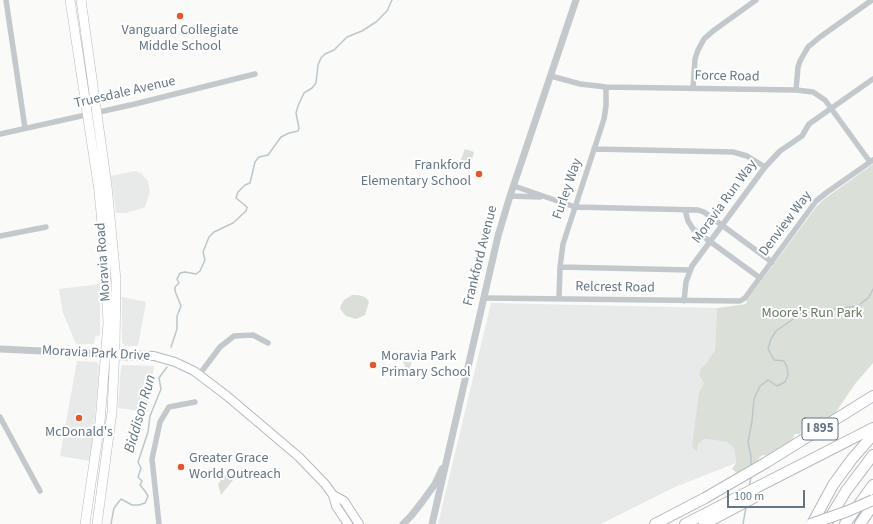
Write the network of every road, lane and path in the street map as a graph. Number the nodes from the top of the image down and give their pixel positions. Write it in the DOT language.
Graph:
graph roads {
  1 [pos="6,0"];
  2 [pos="70,0"];
  3 [pos="80,0"];
  4 [pos="576,0"];
  5 [pos="756,0"];
  6 [pos="872,0"];
  7 [pos="255,74"];
  8 [pos="551,76"];
  9 [pos="873,79"];
  10 [pos="606,87"];
  11 [pos="693,88"];
  12 [pos="796,90"];
  13 [pos="831,108"];
  14 [pos="97,112"];
  15 [pos="88,114"];
  16 [pos="25,128"];
  17 [pos="0,134"];
  18 [pos="594,149"];
  19 [pos="872,161"];
  20 [pos="765,167"];
  21 [pos="514,186"];
  22 [pos="510,196"];
  23 [pos="546,198"];
  24 [pos="574,208"];
  25 [pos="685,210"];
  26 [pos="722,225"];
  27 [pos="46,227"];
  28 [pos="0,236"];
  29 [pos="710,242"];
  30 [pos="772,262"];
  31 [pos="560,267"];
  32 [pos="690,270"];
  33 [pos="760,278"];
  34 [pos="484,298"];
  35 [pos="745,298"];
  36 [pos="559,299"];
  37 [pos="684,301"];
  38 [pos="268,343"];
  39 [pos="0,349"];
  40 [pos="105,354"];
  41 [pos="115,355"];
  42 [pos="199,375"];
  43 [pos="873,396"];
  44 [pos="195,402"];
  45 [pos="0,417"];
  46 [pos="873,428"];
  47 [pos="873,435"];
  48 [pos="873,455"];
  49 [pos="447,458"];
  50 [pos="873,484"];
  51 [pos="440,490"];
  52 [pos="40,491"];
  53 [pos="333,495"];
  54 [pos="873,500"];
  55 [pos="422,502"];
  56 [pos="873,505"];
  57 [pos="696,522"];
  58 [pos="85,524"];
  59 [pos="96,524"];
  60 [pos="159,524"];
  61 [pos="348,524"];
  62 [pos="359,524"];
  63 [pos="403,524"];
  64 [pos="432,524"];
  65 [pos="655,524"];
  66 [pos="685,524"];
  67 [pos="811,524"];
  68 [pos="826,524"];
  69 [pos="845,524"];
  70 [pos="860,524"];
  1 -- 16 [label="street"];
  2 -- 15 [label="main road, Moravia Road"];
  3 -- 14 [label="main road, Moravia Road"];
  4 -- 8 [label="street, Frankford Avenue"];
  5 -- 11 [label="street"];
  6 -- 12 [label="street"];
  7 -- 14 [label="street, Truesdale Avenue"];
  8 -- 10 [label="street, Force Road"];
  8 -- 21 [label="street, Frankford Avenue"];
  9 -- 13 [label="street, Moravia Run Way"];
  10 -- 11 [label="street, Force Road"];
  10 -- 18 [label="street, Furley Way"];
  11 -- 12 [label="street, Force Road"];
  12 -- 13 [label="street, Force Road"];
  13 -- 19 [label="street, Force Road"];
  13 -- 20 [label="street, Moravia Run Way"];
  14 -- 15 [label="street, Truesdale Avenue"];
  14 -- 41 [label="main road, Moravia Road"];
  15 -- 16 [label="street, Truesdale Avenue"];
  15 -- 40 [label="main road, Moravia Road"];
  16 -- 17 [label="street, Truesdale Avenue"];
  18 -- 20 [label="street"];
  18 -- 24 [label="street, Furley Way"];
  19 -- 30 [label="street, Denview Way"];
  20 -- 26 [label="street, Moravia Run Way"];
  21 -- 22 [label="street, Frankford Avenue"];
  21 -- 23 [label="street"];
  22 -- 23 [label="street"];
  22 -- 34 [label="street, Frankford Avenue"];
  23 -- 24 [label="street"];
  24 -- 25 [label="street"];
  24 -- 31 [label="street, Furley Way"];
  25 -- 26 [label="street"];
  25 -- 29 [label="street"];
  26 -- 29 [label="street, Moravia Run Way"];
  26 -- 30 [label="street"];
  27 -- 28 [label="street"];
  29 -- 32 [label="street, Moravia Run Way"];
  29 -- 33 [label="street"];
  30 -- 33 [label="street, Denview Way"];
  31 -- 32 [label="street"];
  31 -- 36 [label="street, Furley Way"];
  32 -- 37 [label="street, Moravia Run Way"];
  33 -- 35 [label="street, Denview Way"];
  34 -- 36 [label="street, Relcrest Road"];
  34 -- 49 [label="street, Frankford Avenue"];
  35 -- 37 [label="street, Relcrest Road"];
  36 -- 37 [label="street, Relcrest Road"];
  38 -- 42 [label="street"];
  39 -- 40 [label="street, Moravia Park Drive"];
  40 -- 41 [label="main road, Moravia Park Drive"];
  40 -- 58 [label="main road, Moravia Road"];
  41 -- 42 [label="main road, Moravia Park Drive"];
  41 -- 59 [label="main road, Moravia Road"];
  42 -- 53 [label="main road, Moravia Park Drive"];
  43 -- 65 [label="highway, I 895"];
  44 -- 60 [label="street"];
  45 -- 52 [label="street"];
  46 -- 57 [label="highway, I 895"];
  47 -- 57 [label="highway"];
  47 -- 67 [label="highway"];
  48 -- 68 [label="highway"];
  49 -- 51 [label="street, Frankford Avenue"];
  49 -- 55 [label="street"];
  50 -- 69 [label="highway"];
  51 -- 55 [label="street"];
  51 -- 64 [label="street, Frankford Avenue"];
  53 -- 61 [label="main road, Moravia Park Drive"];
  53 -- 62 [label="main road, Moravia Park Drive"];
  54 -- 67 [label="highway, bridge"];
  55 -- 63 [label="street"];
  56 -- 70 [label="highway"];
  57 -- 66 [label="highway, I 895"];
}
